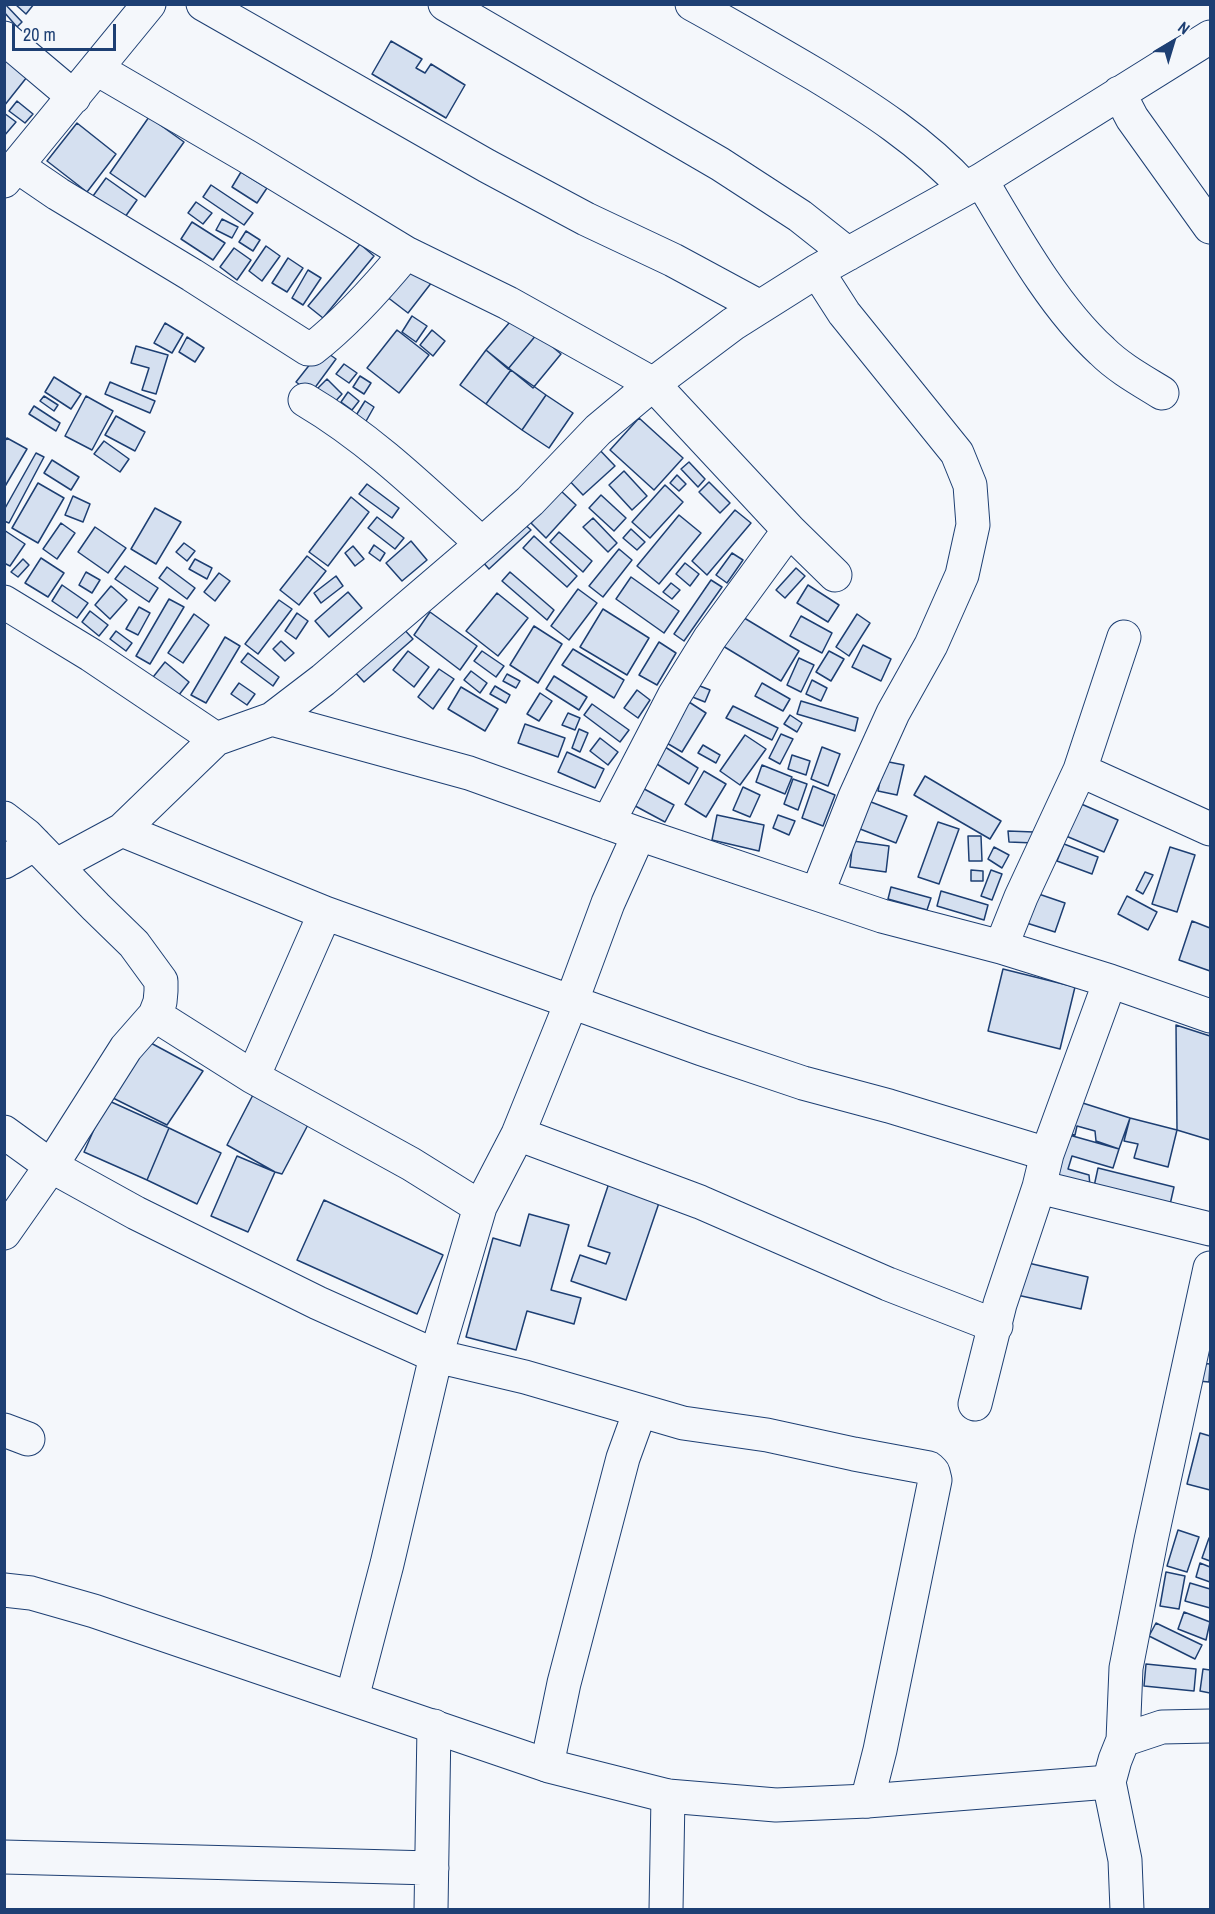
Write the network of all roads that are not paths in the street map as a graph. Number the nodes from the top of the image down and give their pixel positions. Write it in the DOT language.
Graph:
graph roads {
  1 [pos="149,4"];
  2 [pos="203,4"];
  3 [pos="445,4"];
  4 [pos="693,4"];
  5 [pos="1210,37"];
  6 [pos="4,38"];
  7 [pos="97,69"];
  8 [pos="1119,93"];
  9 [pos="74,97"];
  10 [pos="11,173"];
  11 [pos="973,184"];
  12 [pos="1210,227"];
  13 [pos="406,253"];
  14 [pos="848,254"];
  15 [pos="817,271"];
  16 [pos="760,307"];
  17 [pos="653,384"];
  18 [pos="1162,393"];
  19 [pos="305,400"];
  20 [pos="789,530"];
  21 [pos="482,544"];
  22 [pos="835,575"];
  23 [pos="4,602"];
  24 [pos="1124,637"];
  25 [pos="272,719"];
  26 [pos="216,739"];
  27 [pos="1080,770"];
  28 [pos="4,818"];
  29 [pos="608,823"];
  30 [pos="1210,829"];
  31 [pos="123,830"];
  32 [pos="639,834"];
  33 [pos="46,855"];
  34 [pos="4,862"];
  35 [pos="817,894"];
  36 [pos="325,913"];
  37 [pos="1001,947"];
  38 [pos="1110,981"];
  39 [pos="571,1003"];
  40 [pos="155,1015"];
  41 [pos="1210,1016"];
  42 [pos="253,1077"];
  43 [pos="4,1132"];
  44 [pos="518,1134"];
  45 [pos="1047,1154"];
  46 [pos="51,1166"];
  47 [pos="1039,1187"];
  48 [pos="480,1207"];
  49 [pos="1210,1229"];
  50 [pos="4,1233"];
  51 [pos="1210,1268"];
  52 [pos="996,1326"];
  53 [pos="436,1356"];
  54 [pos="975,1404"];
  55 [pos="640,1411"];
  56 [pos="4,1590"];
  57 [pos="352,1698"];
  58 [pos="434,1726"];
  59 [pos="1210,1726"];
  60 [pos="1124,1740"];
  61 [pos="547,1765"];
  62 [pos="1109,1782"];
  63 [pos="668,1796"];
  64 [pos="867,1801"];
  65 [pos="4,1857"];
  66 [pos="432,1868"];
  67 [pos="431,1910"];
  68 [pos="666,1910"];
  69 [pos="1127,1910"];
  1 -- 7 [label="street"];
  2 -- 16 [label="street"];
  3 -- 14 [label="street"];
  4 -- 11 [label="street"];
  5 -- 8 [label="street"];
  6 -- 9 [label="street"];
  7 -- 9 [label="street"];
  7 -- 13 [label="street"];
  8 -- 11 [label="street"];
  8 -- 12 [label="street"];
  9 -- 10 [label="street"];
  10 -- 13 [label="street"];
  11 -- 14 [label="street"];
  11 -- 18 [label="street"];
  13 -- 17 [label="street"];
  14 -- 15 [label="street"];
  15 -- 16 [label="street"];
  15 -- 35 [label="street"];
  16 -- 17 [label="street"];
  17 -- 20 [label="street"];
  17 -- 21 [label="street"];
  19 -- 21 [label="street"];
  20 -- 22 [label="street"];
  20 -- 29 [label="street"];
  21 -- 25 [label="street"];
  23 -- 26 [label="street"];
  24 -- 27 [label="street"];
  25 -- 26 [label="street"];
  25 -- 29 [label="street"];
  26 -- 31 [label="street"];
  27 -- 30 [label="street"];
  27 -- 37 [label="street"];
  28 -- 33 [label="street"];
  29 -- 32 [label="street"];
  31 -- 33 [label="street"];
  31 -- 36 [label="street"];
  32 -- 35 [label="street"];
  32 -- 39 [label="street"];
  33 -- 34 [label="street"];
  33 -- 40 [label="street"];
  35 -- 37 [label="street"];
  36 -- 39 [label="street"];
  36 -- 42 [label="street"];
  37 -- 38 [label="street"];
  38 -- 41 [label="street"];
  38 -- 45 [label="street"];
  39 -- 44 [label="street"];
  39 -- 45 [label="street"];
  40 -- 42 [label="street"];
  40 -- 46 [label="street"];
  42 -- 48 [label="street"];
  43 -- 46 [label="street"];
  44 -- 48 [label="street"];
  44 -- 52 [label="street"];
  45 -- 47 [label="street"];
  46 -- 50 [label="street"];
  46 -- 53 [label="street"];
  47 -- 49 [label="street"];
  47 -- 52 [label="street"];
  48 -- 53 [label="street"];
  51 -- 60 [label="street"];
  52 -- 54 [label="street"];
  53 -- 55 [label="street"];
  53 -- 57 [label="street"];
  55 -- 61 [label="street"];
  55 -- 64 [label="street"];
  56 -- 57 [label="street"];
  57 -- 58 [label="street"];
  58 -- 61 [label="street"];
  58 -- 66 [label="street"];
  59 -- 60 [label="street"];
  60 -- 62 [label="street"];
  61 -- 63 [label="street"];
  62 -- 64 [label="street"];
  62 -- 69 [label="street"];
  63 -- 64 [label="street"];
  63 -- 68 [label="street"];
  65 -- 66 [label="street"];
  66 -- 67 [label="street"];
}
